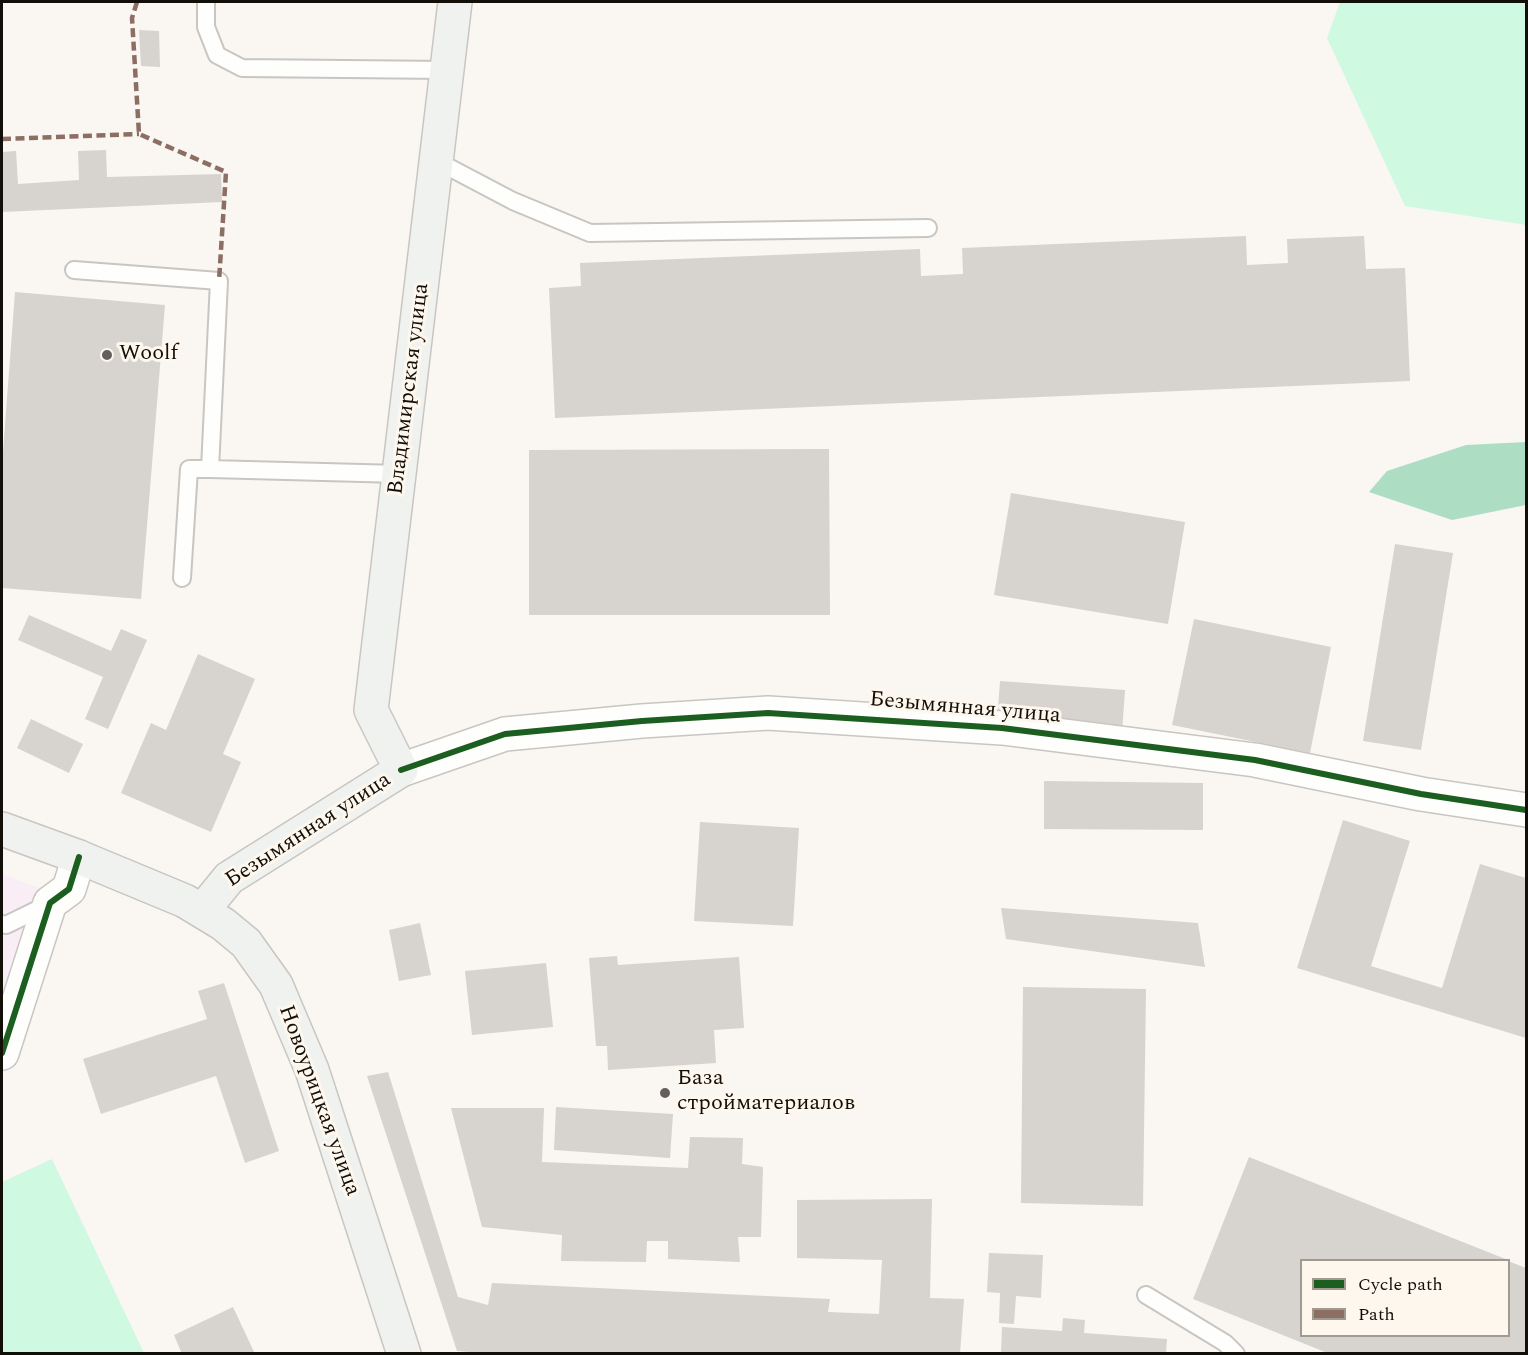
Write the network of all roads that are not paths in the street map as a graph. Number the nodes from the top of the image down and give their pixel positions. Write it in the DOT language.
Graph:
graph roads {
  1 [pos="206,2"];
  2 [pos="455,2"];
  3 [pos="447,70"];
  4 [pos="437,161"];
  5 [pos="928,228"];
  6 [pos="74,270"];
  7 [pos="210,469"];
  8 [pos="400,474"];
  9 [pos="182,578"];
  10 [pos="401,770"];
  11 [pos="1527,810"];
  12 [pos="2,829"];
  13 [pos="79,857"];
  14 [pos="50,903"];
  15 [pos="202,911"];
  16 [pos="2,924"];
  17 [pos="2,1053"];
  18 [pos="1146,1295"];
  19 [pos="404,1353"];
  20 [pos="1236,1353"];
  1 -- 3 [label="lane"];
  2 -- 3 [label="main road, Владимирская улица"];
  3 -- 4 [label="main road, Владимирская улица"];
  4 -- 5 [label="lane"];
  4 -- 8 [label="main road, Владимирская улица"];
  6 -- 7 [label="lane"];
  7 -- 8 [label="lane"];
  7 -- 9 [label="lane"];
  8 -- 10 [label="main road, Владимирская улица"];
  10 -- 11 [label="street, Безымянная улица"];
  10 -- 15 [label="main road, Безымянная улица"];
  12 -- 13 [label="main road, Новоурицкая улица"];
  13 -- 14 [label="street"];
  13 -- 15 [label="main road, Новоурицкая улица"];
  14 -- 16 [label="lane"];
  14 -- 17 [label="street"];
  15 -- 19 [label="main road, Новоурицкая улица"];
  18 -- 20 [label="lane"];
}
